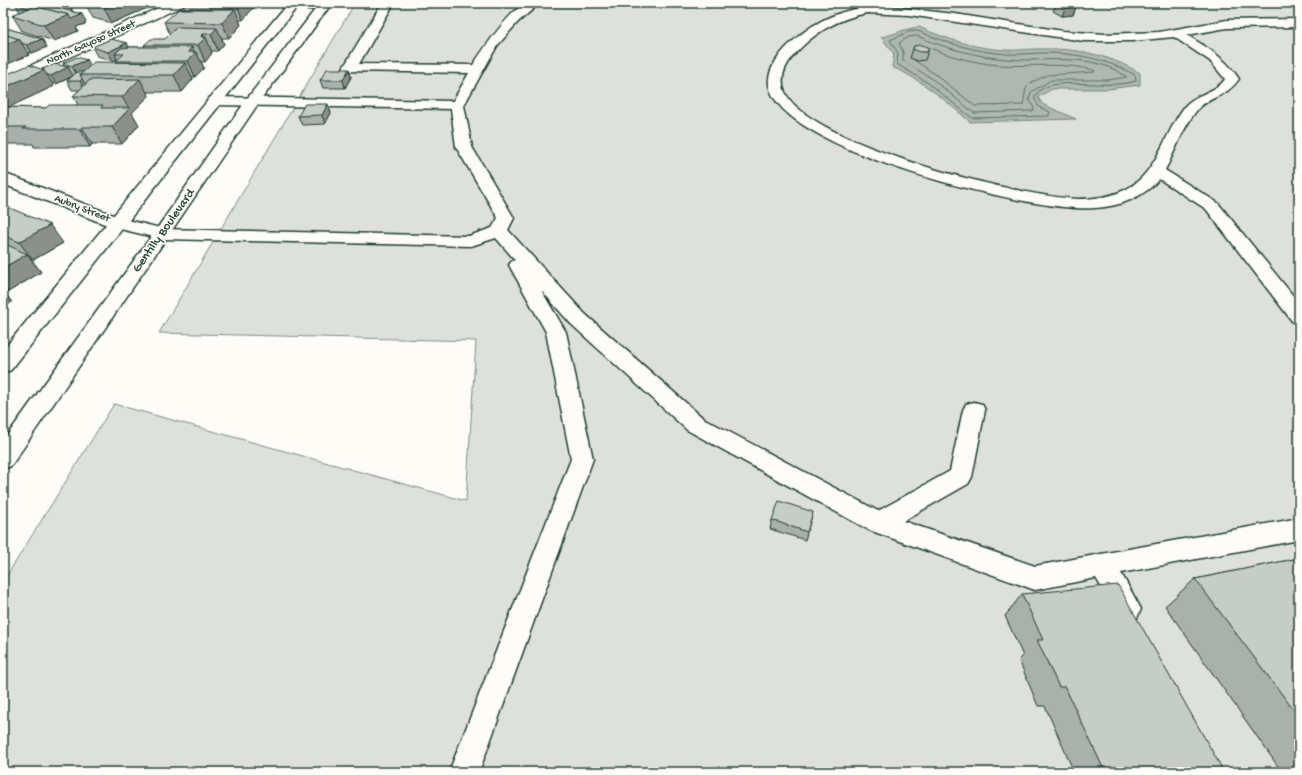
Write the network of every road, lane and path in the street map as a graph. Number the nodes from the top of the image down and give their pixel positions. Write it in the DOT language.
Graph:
graph roads {
  1 [pos="180,3"];
  2 [pos="292,3"];
  3 [pos="388,3"];
  4 [pos="534,3"];
  5 [pos="325,4"];
  6 [pos="1299,23"];
  7 [pos="1177,34"];
  8 [pos="477,69"];
  9 [pos="3,83"];
  10 [pos="214,102"];
  11 [pos="252,102"];
  12 [pos="457,105"];
  13 [pos="1158,172"];
  14 [pos="3,178"];
  15 [pos="118,223"];
  16 [pos="499,231"];
  17 [pos="162,234"];
  18 [pos="1299,316"];
  19 [pos="3,365"];
  20 [pos="974,410"];
  21 [pos="3,460"];
  22 [pos="878,523"];
  23 [pos="1299,529"];
  24 [pos="1103,566"];
  25 [pos="1138,628"];
  26 [pos="464,772"];
  1 -- 9 [label="main road, North Gayoso Street"];
  2 -- 5 [label="main road"];
  2 -- 10 [label="main road"];
  3 -- 8 [label="lane"];
  4 -- 8 [label="lane"];
  5 -- 11 [label="main road, Gentilly Boulevard"];
  6 -- 7 [label="lane"];
  7 -- 13 [label="lane"];
  7 -- 13 [label="lane"];
  8 -- 12 [label="lane"];
  10 -- 11 [label="lane"];
  10 -- 15 [label="main road"];
  11 -- 12 [label="lane"];
  11 -- 17 [label="main road, Gentilly Boulevard"];
  12 -- 16 [label="lane"];
  13 -- 18 [label="lane"];
  14 -- 15 [label="main road, Aubry Street"];
  15 -- 17 [label="main road, Aubry Street"];
  15 -- 19 [label="main road"];
  16 -- 17 [label="lane"];
  16 -- 22 [label="lane"];
  16 -- 26 [label="lane"];
  17 -- 21 [label="main road, Gentilly Boulevard"];
  20 -- 22 [label="lane"];
  22 -- 24 [label="lane"];
  23 -- 24 [label="lane"];
  24 -- 25 [label="lane"];
}
